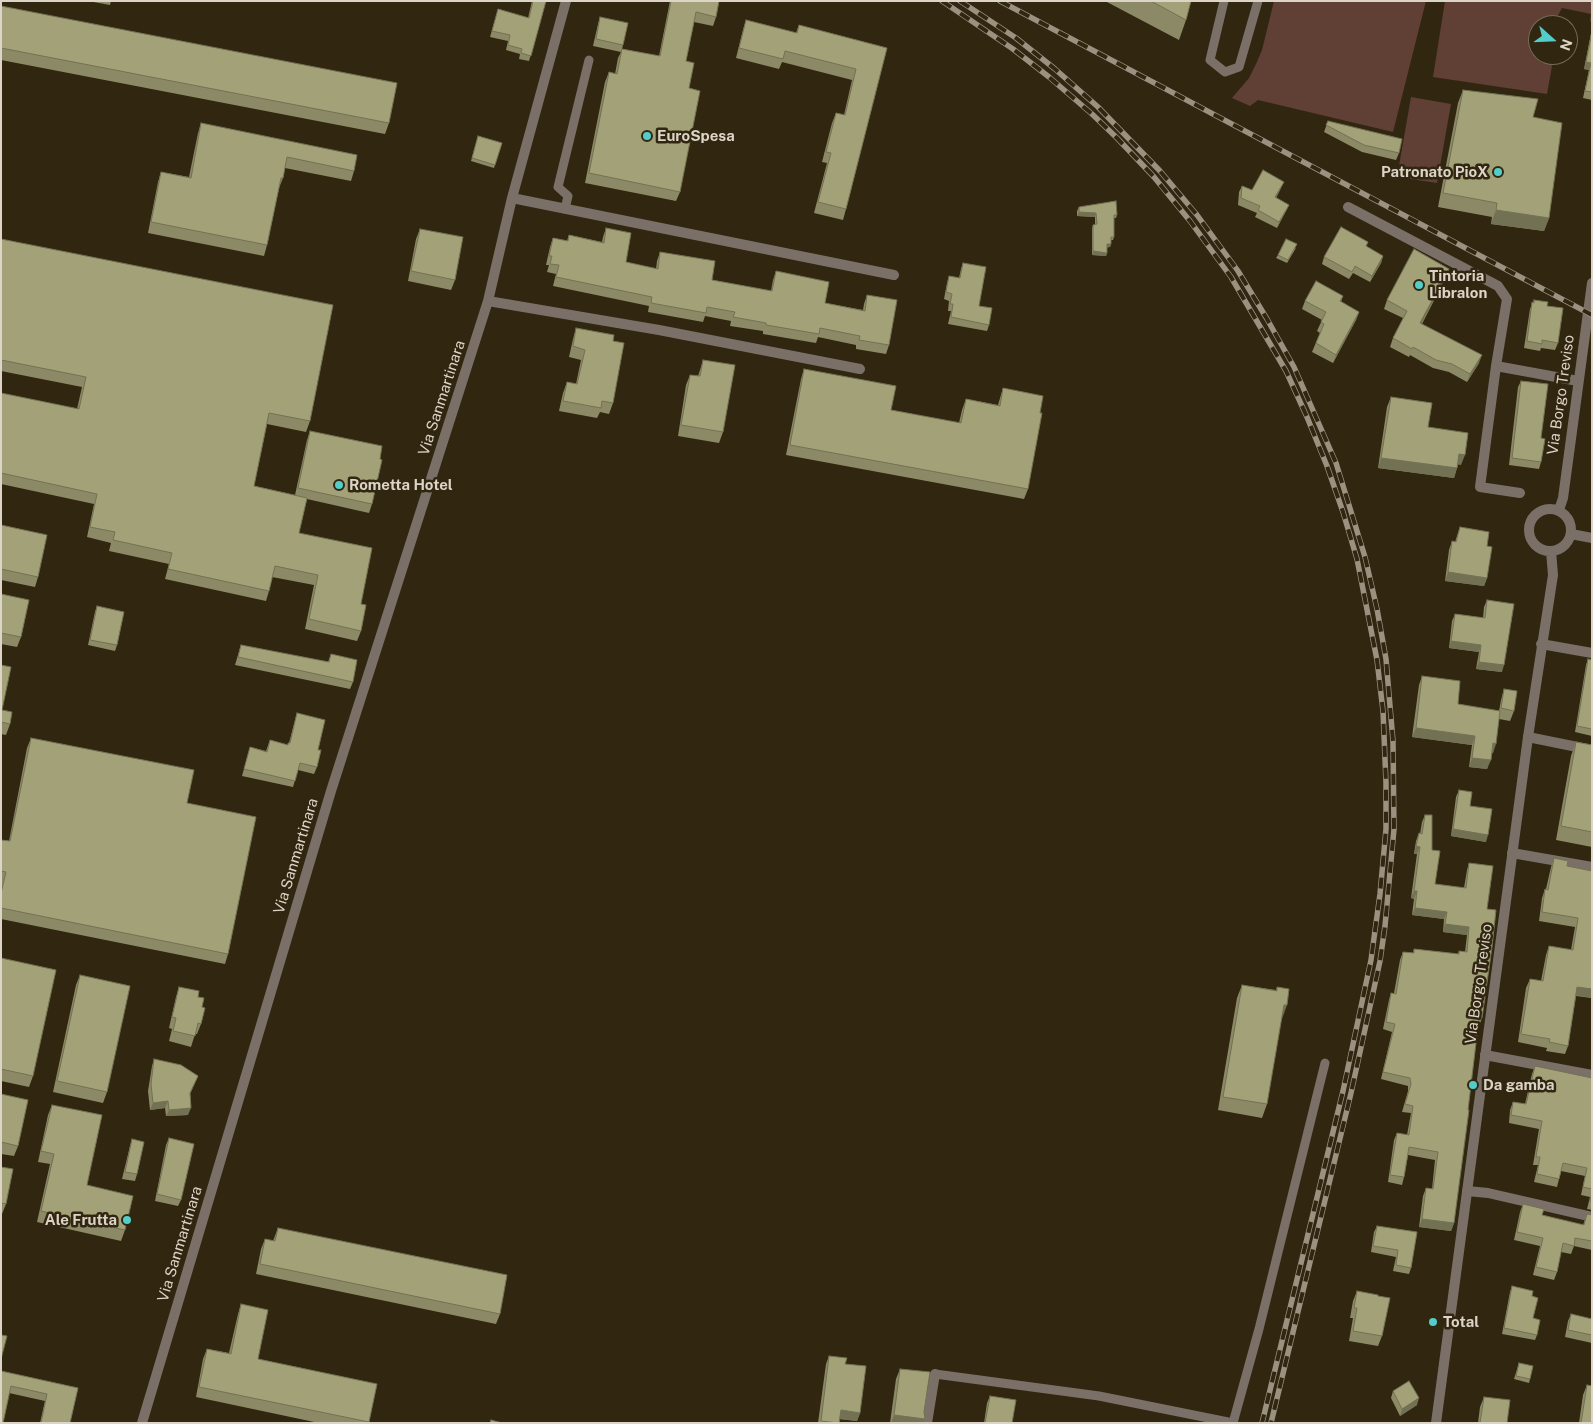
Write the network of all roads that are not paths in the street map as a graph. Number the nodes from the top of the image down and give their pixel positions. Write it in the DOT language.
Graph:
graph roads {
  1 [pos="566,1"];
  2 [pos="1224,1"];
  3 [pos="1258,1"];
  4 [pos="589,60"];
  5 [pos="512,198"];
  6 [pos="1348,207"];
  7 [pos="565,209"];
  8 [pos="894,274"];
  9 [pos="1592,283"];
  10 [pos="488,301"];
  11 [pos="1588,337"];
  12 [pos="1496,366"];
  13 [pos="860,369"];
  14 [pos="1578,381"];
  15 [pos="1520,492"];
  16 [pos="1559,510"];
  17 [pos="1571,534"];
  18 [pos="1592,538"];
  19 [pos="1551,551"];
  20 [pos="1541,644"];
  21 [pos="1592,653"];
  22 [pos="1528,737"];
  23 [pos="1592,750"];
  24 [pos="1512,853"];
  25 [pos="1592,867"];
  26 [pos="1485,1055"];
  27 [pos="1325,1063"];
  28 [pos="1592,1075"];
  29 [pos="1467,1191"];
  30 [pos="1592,1216"];
  31 [pos="935,1374"];
  32 [pos="142,1423"];
  33 [pos="927,1423"];
  34 [pos="1436,1423"];
  1 -- 5 [label="street, Via Sanmartinara"];
  2 -- 3 [label="lane"];
  4 -- 7 [label="lane"];
  5 -- 7 [label="street"];
  5 -- 10 [label="street, Via Sanmartinara"];
  6 -- 12 [label="street"];
  7 -- 8 [label="street"];
  9 -- 11 [label="street, Via Borgo Treviso"];
  10 -- 13 [label="street"];
  10 -- 32 [label="street, Via Sanmartinara"];
  11 -- 14 [label="street, Via Borgo Treviso"];
  12 -- 14 [label="street"];
  12 -- 15 [label="street"];
  14 -- 16 [label="street, Via Borgo Treviso"];
  16 -- 17 [label="street"];
  16 -- 19 [label="street"];
  17 -- 18 [label="street"];
  17 -- 19 [label="street"];
  19 -- 20 [label="street, Via Borgo Treviso"];
  20 -- 21 [label="street"];
  20 -- 22 [label="street, Via Borgo Treviso"];
  22 -- 23 [label="street"];
  22 -- 24 [label="street, Via Borgo Treviso"];
  24 -- 25 [label="street"];
  24 -- 26 [label="street, Via Borgo Treviso"];
  26 -- 28 [label="street"];
  26 -- 29 [label="street, Via Borgo Treviso"];
  27 -- 31 [label="lane"];
  29 -- 30 [label="street"];
  29 -- 34 [label="street, Via Borgo Treviso"];
  31 -- 33 [label="street"];
}
